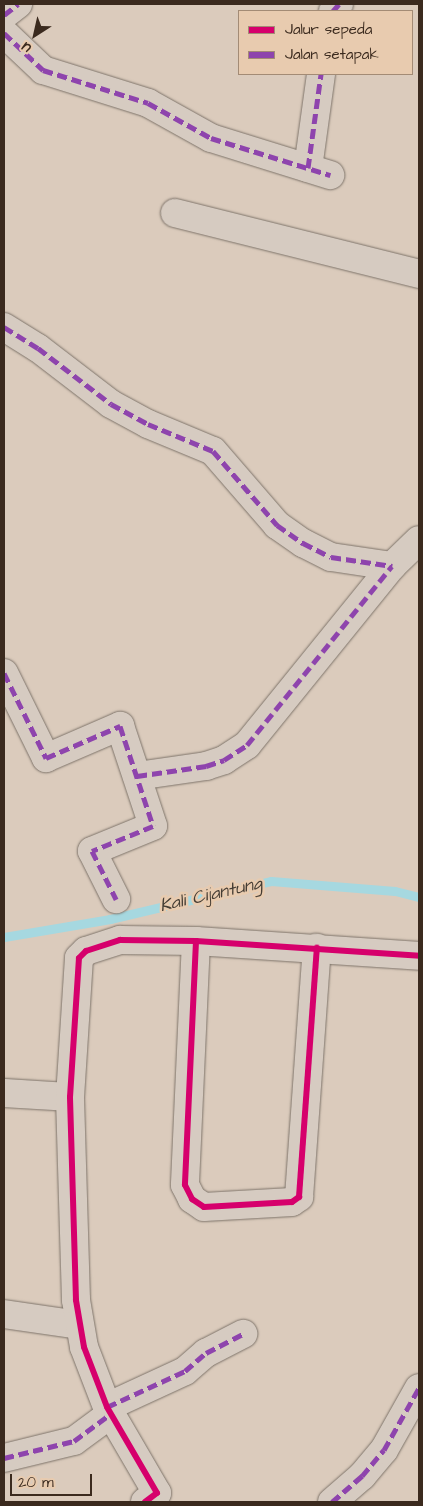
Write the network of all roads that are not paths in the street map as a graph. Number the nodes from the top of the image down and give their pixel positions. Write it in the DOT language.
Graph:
graph roads {
  1 [pos="18,4"];
  2 [pos="4,15"];
  3 [pos="4,33"];
  4 [pos="321,75"];
  5 [pos="176,213"];
  6 [pos="419,274"];
  7 [pos="4,327"];
  8 [pos="419,540"];
  9 [pos="392,566"];
  10 [pos="4,673"];
  11 [pos="136,776"];
  12 [pos="116,899"];
  13 [pos="196,941"];
  14 [pos="316,948"];
  15 [pos="419,956"];
  16 [pos="4,1093"];
  17 [pos="70,1097"];
  18 [pos="4,1314"];
  19 [pos="79,1325"];
  20 [pos="244,1334"];
  21 [pos="419,1388"];
  22 [pos="109,1410"];
  23 [pos="4,1458"];
  24 [pos="145,1502"];
  25 [pos="332,1502"];
  1 -- 2 [label="street"];
  3 -- 4 [label="street"];
  5 -- 6 [label="street"];
  7 -- 9 [label="street"];
  8 -- 9 [label="street"];
  9 -- 11 [label="street"];
  10 -- 11 [label="street"];
  11 -- 12 [label="street"];
  13 -- 14 [label="street"];
  13 -- 14 [label="street"];
  13 -- 17 [label="street"];
  14 -- 15 [label="street"];
  16 -- 17 [label="street"];
  17 -- 19 [label="street"];
  18 -- 19 [label="street"];
  19 -- 22 [label="street"];
  20 -- 22 [label="street"];
  21 -- 25 [label="street"];
  22 -- 23 [label="street"];
  22 -- 24 [label="street"];
}
